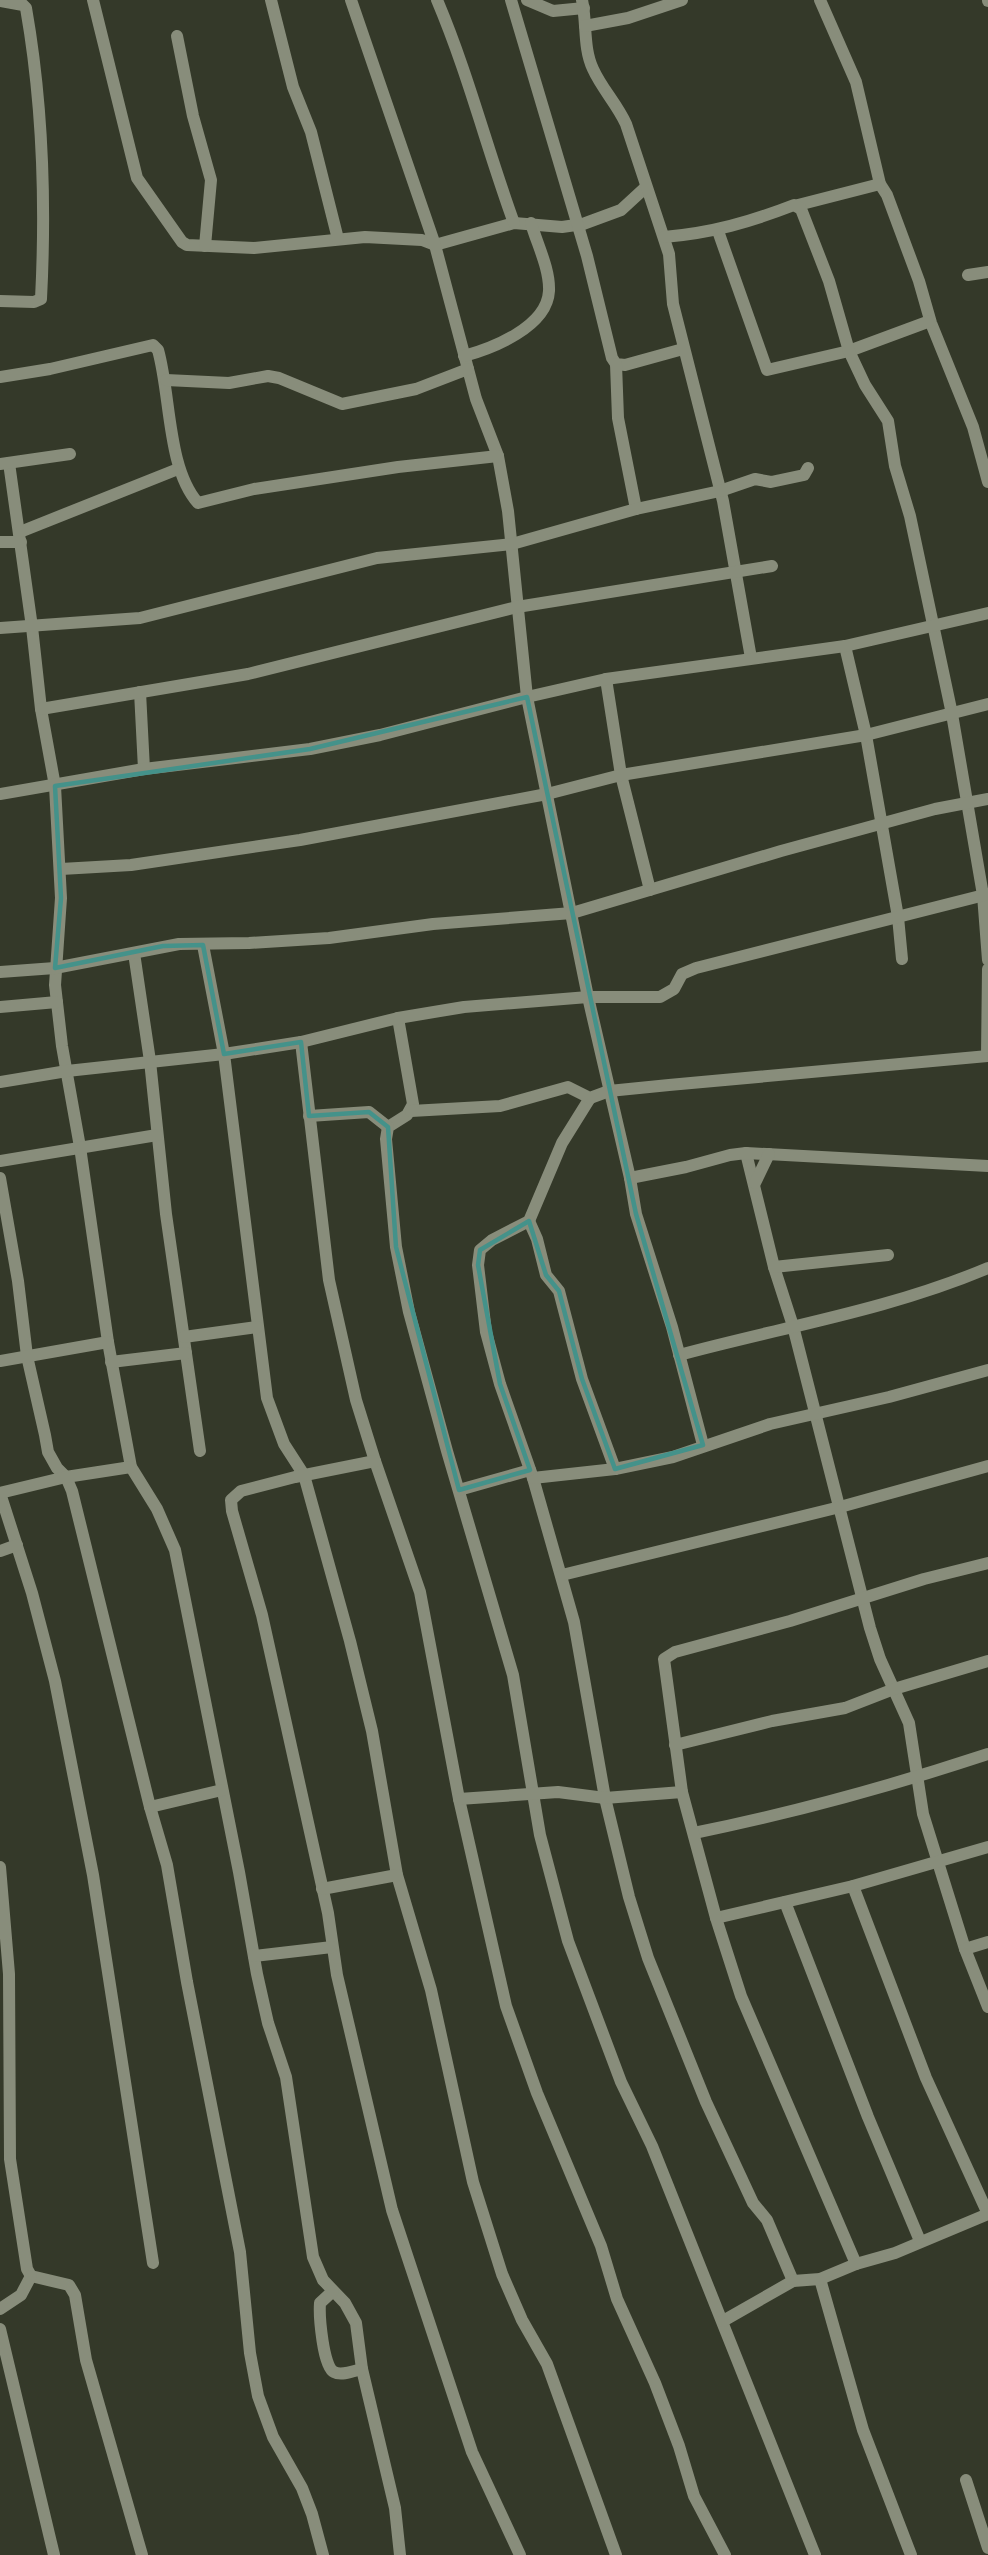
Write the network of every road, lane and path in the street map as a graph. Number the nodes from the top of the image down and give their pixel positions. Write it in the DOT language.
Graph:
graph roads {
  1 [pos="93,0"];
  2 [pos="272,0"];
  3 [pos="351,0"];
  4 [pos="438,0"];
  5 [pos="512,0"];
  6 [pos="527,0"];
  7 [pos="682,0"];
  8 [pos="820,0"];
  9 [pos="0,1"];
  10 [pos="22,2"];
  11 [pos="583,4"];
  12 [pos="585,26"];
  13 [pos="177,36"];
  14 [pos="880,184"];
  15 [pos="646,187"];
  16 [pos="798,206"];
  17 [pos="514,223"];
  18 [pos="531,223"];
  19 [pos="578,225"];
  20 [pos="718,231"];
  21 [pos="664,237"];
  22 [pos="338,239"];
  23 [pos="435,245"];
  24 [pos="204,246"];
  25 [pos="988,272"];
  26 [pos="968,275"];
  27 [pos="0,301"];
  28 [pos="930,321"];
  29 [pos="683,349"];
  30 [pos="849,351"];
  31 [pos="464,356"];
  32 [pos="616,364"];
  33 [pos="468,369"];
  34 [pos="0,377"];
  35 [pos="166,380"];
  36 [pos="70,454"];
  37 [pos="498,456"];
  38 [pos="5,463"];
  39 [pos="808,468"];
  40 [pos="178,469"];
  41 [pos="988,482"];
  42 [pos="720,491"];
  43 [pos="636,509"];
  44 [pos="20,537"];
  45 [pos="0,542"];
  46 [pos="512,544"];
  47 [pos="772,566"];
  48 [pos="736,572"];
  49 [pos="517,607"];
  50 [pos="988,613"];
  51 [pos="932,626"];
  52 [pos="0,627"];
  53 [pos="32,627"];
  54 [pos="845,646"];
  55 [pos="751,658"];
  56 [pos="606,680"];
  57 [pos="140,692"];
  58 [pos="527,697"];
  59 [pos="988,704"];
  60 [pos="41,709"];
  61 [pos="952,714"];
  62 [pos="866,735"];
  63 [pos="144,769"];
  64 [pos="621,775"];
  65 [pos="55,786"];
  66 [pos="0,794"];
  67 [pos="547,794"];
  68 [pos="988,799"];
  69 [pos="968,803"];
  70 [pos="880,825"];
  71 [pos="61,869"];
  72 [pos="650,890"];
  73 [pos="986,894"];
  74 [pos="572,913"];
  75 [pos="898,916"];
  76 [pos="203,945"];
  77 [pos="134,953"];
  78 [pos="902,959"];
  79 [pos="988,960"];
  80 [pos="55,968"];
  81 [pos="988,969"];
  82 [pos="0,972"];
  83 [pos="588,998"];
  84 [pos="57,1002"];
  85 [pos="0,1006"];
  86 [pos="398,1018"];
  87 [pos="301,1042"];
  88 [pos="224,1054"];
  89 [pos="988,1056"];
  90 [pos="150,1061"];
  91 [pos="67,1071"];
  92 [pos="0,1082"];
  93 [pos="609,1091"];
  94 [pos="590,1098"];
  95 [pos="411,1111"];
  96 [pos="309,1116"];
  97 [pos="388,1127"];
  98 [pos="157,1135"];
  99 [pos="80,1146"];
  100 [pos="746,1153"];
  101 [pos="769,1154"];
  102 [pos="0,1161"];
  103 [pos="988,1166"];
  104 [pos="0,1178"];
  105 [pos="630,1178"];
  106 [pos="755,1183"];
  107 [pos="529,1221"];
  108 [pos="888,1255"];
  109 [pos="774,1267"];
  110 [pos="988,1268"];
  111 [pos="793,1326"];
  112 [pos="257,1327"];
  113 [pos="184,1337"];
  114 [pos="108,1342"];
  115 [pos="186,1353"];
  116 [pos="679,1355"];
  117 [pos="27,1356"];
  118 [pos="0,1361"];
  119 [pos="111,1362"];
  120 [pos="988,1370"];
  121 [pos="815,1414"];
  122 [pos="703,1445"];
  123 [pos="200,1451"];
  124 [pos="375,1461"];
  125 [pos="988,1466"];
  126 [pos="131,1467"];
  127 [pos="615,1469"];
  128 [pos="532,1474"];
  129 [pos="304,1475"];
  130 [pos="66,1476"];
  131 [pos="459,1490"];
  132 [pos="0,1493"];
  133 [pos="840,1507"];
  134 [pos="17,1545"];
  135 [pos="0,1551"];
  136 [pos="988,1563"];
  137 [pos="562,1575"];
  138 [pos="863,1599"];
  139 [pos="988,1661"];
  140 [pos="894,1689"];
  141 [pos="675,1745"];
  142 [pos="988,1754"];
  143 [pos="917,1778"];
  144 [pos="222,1790"];
  145 [pos="682,1791"];
  146 [pos="532,1794"];
  147 [pos="605,1798"];
  148 [pos="459,1799"];
  149 [pos="150,1807"];
  150 [pos="694,1833"];
  151 [pos="988,1847"];
  152 [pos="937,1863"];
  153 [pos="0,1868"];
  154 [pos="397,1875"];
  155 [pos="853,1886"];
  156 [pos="322,1889"];
  157 [pos="785,1902"];
  158 [pos="716,1918"];
  159 [pos="988,1942"];
  160 [pos="332,1947"];
  161 [pos="965,1949"];
  162 [pos="254,1956"];
  163 [pos="988,2007"];
  164 [pos="988,2214"];
  165 [pos="920,2241"];
  166 [pos="153,2263"];
  167 [pos="856,2264"];
  168 [pos="31,2276"];
  169 [pos="820,2279"];
  170 [pos="793,2281"];
  171 [pos="333,2291"];
  172 [pos="0,2309"];
  173 [pos="723,2321"];
  174 [pos="0,2329"];
  175 [pos="362,2369"];
  176 [pos="966,2480"];
  177 [pos="988,2548"];
  178 [pos="54,2555"];
  179 [pos="142,2555"];
  180 [pos="323,2555"];
  181 [pos="400,2555"];
  182 [pos="520,2555"];
  183 [pos="616,2555"];
  184 [pos="725,2555"];
  185 [pos="815,2555"];
  186 [pos="910,2555"];
  1 -- 24 [label="street"];
  2 -- 22 [label="street"];
  3 -- 23 [label="street"];
  4 -- 17 [label="street"];
  5 -- 19 [label="street"];
  6 -- 11 [label="street"];
  7 -- 12 [label="street"];
  8 -- 14 [label="street"];
  9 -- 10 [label="street"];
  10 -- 27 [label="street"];
  11 -- 12 [label="street"];
  12 -- 15 [label="street"];
  13 -- 24 [label="street"];
  14 -- 16 [label="street"];
  14 -- 28 [label="street"];
  15 -- 19 [label="street"];
  15 -- 21 [label="street"];
  16 -- 20 [label="street"];
  16 -- 30 [label="street"];
  17 -- 18 [label="street"];
  17 -- 23 [label="street"];
  18 -- 19 [label="street"];
  18 -- 31 [label="street"];
  19 -- 32 [label="street"];
  20 -- 21 [label="street"];
  20 -- 30 [label="street"];
  21 -- 29 [label="street"];
  22 -- 23 [label="street"];
  22 -- 24 [label="street"];
  23 -- 31 [label="street"];
  25 -- 26 [label="street"];
  28 -- 30 [label="street"];
  28 -- 41 [label="street"];
  29 -- 32 [label="street"];
  29 -- 42 [label="street"];
  30 -- 51 [label="street"];
  31 -- 33 [label="street"];
  32 -- 43 [label="street"];
  33 -- 35 [label="street"];
  33 -- 37 [label="street"];
  34 -- 35 [label="street"];
  35 -- 40 [label="street"];
  36 -- 38 [label="street"];
  37 -- 40 [label="street"];
  37 -- 46 [label="street"];
  38 -- 44 [label="street"];
  39 -- 42 [label="street"];
  40 -- 44 [label="street"];
  42 -- 43 [label="street"];
  42 -- 48 [label="street"];
  43 -- 46 [label="street"];
  44 -- 45 [label="street"];
  44 -- 53 [label="street"];
  46 -- 49 [label="street"];
  46 -- 53 [label="street"];
  47 -- 48 [label="street"];
  48 -- 49 [label="street"];
  48 -- 55 [label="street"];
  49 -- 57 [label="street"];
  49 -- 58 [label="street"];
  50 -- 51 [label="street"];
  51 -- 54 [label="street"];
  51 -- 61 [label="street"];
  52 -- 53 [label="street"];
  53 -- 60 [label="street"];
  54 -- 55 [label="street"];
  54 -- 62 [label="street"];
  55 -- 56 [label="street"];
  56 -- 58 [label="street"];
  56 -- 64 [label="street"];
  57 -- 60 [label="street"];
  57 -- 63 [label="street"];
  58 -- 63 [label="street"];
  58 -- 67 [label="street"];
  59 -- 61 [label="street"];
  60 -- 65 [label="street"];
  61 -- 62 [label="street"];
  61 -- 69 [label="street"];
  62 -- 64 [label="street"];
  62 -- 70 [label="street"];
  63 -- 65 [label="street"];
  64 -- 67 [label="street"];
  64 -- 72 [label="street"];
  65 -- 66 [label="street"];
  65 -- 71 [label="street"];
  67 -- 71 [label="street"];
  67 -- 74 [label="street"];
  68 -- 69 [label="street"];
  69 -- 70 [label="street"];
  69 -- 73 [label="street"];
  70 -- 72 [label="street"];
  70 -- 75 [label="street"];
  71 -- 80 [label="street"];
  72 -- 74 [label="street"];
  73 -- 75 [label="street"];
  73 -- 79 [label="street"];
  74 -- 76 [label="street"];
  74 -- 83 [label="street"];
  75 -- 78 [label="street"];
  75 -- 83 [label="street"];
  76 -- 77 [label="street"];
  76 -- 88 [label="street"];
  77 -- 80 [label="street"];
  77 -- 90 [label="street"];
  80 -- 82 [label="street"];
  80 -- 84 [label="street"];
  81 -- 89 [label="street"];
  83 -- 86 [label="street"];
  83 -- 93 [label="street"];
  84 -- 85 [label="street"];
  84 -- 91 [label="street"];
  86 -- 87 [label="street"];
  86 -- 95 [label="street"];
  87 -- 88 [label="street"];
  87 -- 96 [label="street"];
  88 -- 90 [label="street"];
  88 -- 112 [label="street"];
  89 -- 93 [label="street"];
  90 -- 91 [label="street"];
  90 -- 98 [label="street"];
  91 -- 92 [label="street"];
  91 -- 99 [label="street"];
  93 -- 94 [label="street"];
  93 -- 105 [label="street"];
  94 -- 95 [label="street"];
  94 -- 107 [label="street"];
  95 -- 97 [label="street"];
  96 -- 97 [label="street"];
  96 -- 124 [label="street"];
  97 -- 131 [label="street"];
  98 -- 99 [label="street"];
  98 -- 113 [label="street"];
  99 -- 102 [label="street"];
  99 -- 114 [label="street"];
  100 -- 101 [label="street"];
  100 -- 105 [label="street"];
  100 -- 106 [label="street"];
  101 -- 103 [label="street"];
  101 -- 106 [label="street"];
  104 -- 117 [label="street"];
  105 -- 116 [label="street"];
  106 -- 109 [label="street"];
  107 -- 127 [label="street"];
  107 -- 128 [label="street"];
  108 -- 109 [label="street"];
  109 -- 111 [label="street"];
  110 -- 111 [label="street"];
  111 -- 116 [label="street"];
  111 -- 121 [label="street"];
  112 -- 113 [label="street"];
  112 -- 129 [label="street"];
  113 -- 115 [label="street"];
  114 -- 117 [label="street"];
  114 -- 119 [label="street"];
  115 -- 119 [label="street"];
  115 -- 123 [label="street"];
  116 -- 122 [label="street"];
  117 -- 118 [label="street"];
  117 -- 130 [label="street"];
  119 -- 126 [label="street"];
  120 -- 121 [label="street"];
  121 -- 122 [label="street"];
  121 -- 133 [label="street"];
  122 -- 127 [label="street"];
  124 -- 129 [label="street"];
  124 -- 148 [label="street"];
  125 -- 133 [label="street"];
  126 -- 130 [label="street"];
  126 -- 144 [label="street"];
  127 -- 128 [label="street"];
  128 -- 131 [label="street"];
  128 -- 137 [label="street"];
  129 -- 154 [label="street"];
  129 -- 156 [label="street"];
  130 -- 132 [label="street"];
  130 -- 149 [label="street"];
  131 -- 146 [label="street"];
  132 -- 134 [label="street"];
  133 -- 137 [label="street"];
  133 -- 138 [label="street"];
  134 -- 135 [label="street"];
  134 -- 166 [label="street"];
  136 -- 138 [label="street"];
  137 -- 147 [label="street"];
  138 -- 140 [label="street"];
  138 -- 141 [label="street"];
  139 -- 140 [label="street"];
  140 -- 141 [label="street"];
  140 -- 143 [label="street"];
  141 -- 145 [label="street"];
  142 -- 143 [label="street"];
  143 -- 150 [label="street"];
  143 -- 152 [label="street"];
  144 -- 149 [label="street"];
  144 -- 162 [label="street"];
  145 -- 147 [label="street"];
  145 -- 150 [label="street"];
  146 -- 147 [label="street"];
  146 -- 148 [label="street"];
  146 -- 173 [label="street"];
  147 -- 170 [label="street"];
  148 -- 184 [label="street"];
  149 -- 180 [label="street"];
  150 -- 158 [label="street"];
  151 -- 152 [label="street"];
  152 -- 155 [label="street"];
  152 -- 161 [label="street"];
  153 -- 168 [label="street"];
  154 -- 156 [label="street"];
  154 -- 183 [label="street"];
  155 -- 157 [label="street"];
  155 -- 164 [label="street"];
  156 -- 160 [label="street"];
  157 -- 158 [label="street"];
  157 -- 165 [label="street"];
  158 -- 167 [label="street"];
  159 -- 161 [label="street"];
  160 -- 162 [label="street"];
  160 -- 182 [label="street"];
  161 -- 163 [label="street"];
  162 -- 171 [label="street"];
  164 -- 165 [label="street"];
  165 -- 167 [label="street"];
  167 -- 169 [label="street"];
  168 -- 172 [label="street"];
  168 -- 179 [label="street"];
  169 -- 170 [label="street"];
  169 -- 186 [label="street"];
  170 -- 173 [label="street"];
  171 -- 175 [label="street"];
  171 -- 175 [label="street"];
  173 -- 185 [label="street"];
  174 -- 178 [label="street"];
  175 -- 181 [label="street"];
  176 -- 177 [label="street"];
}
